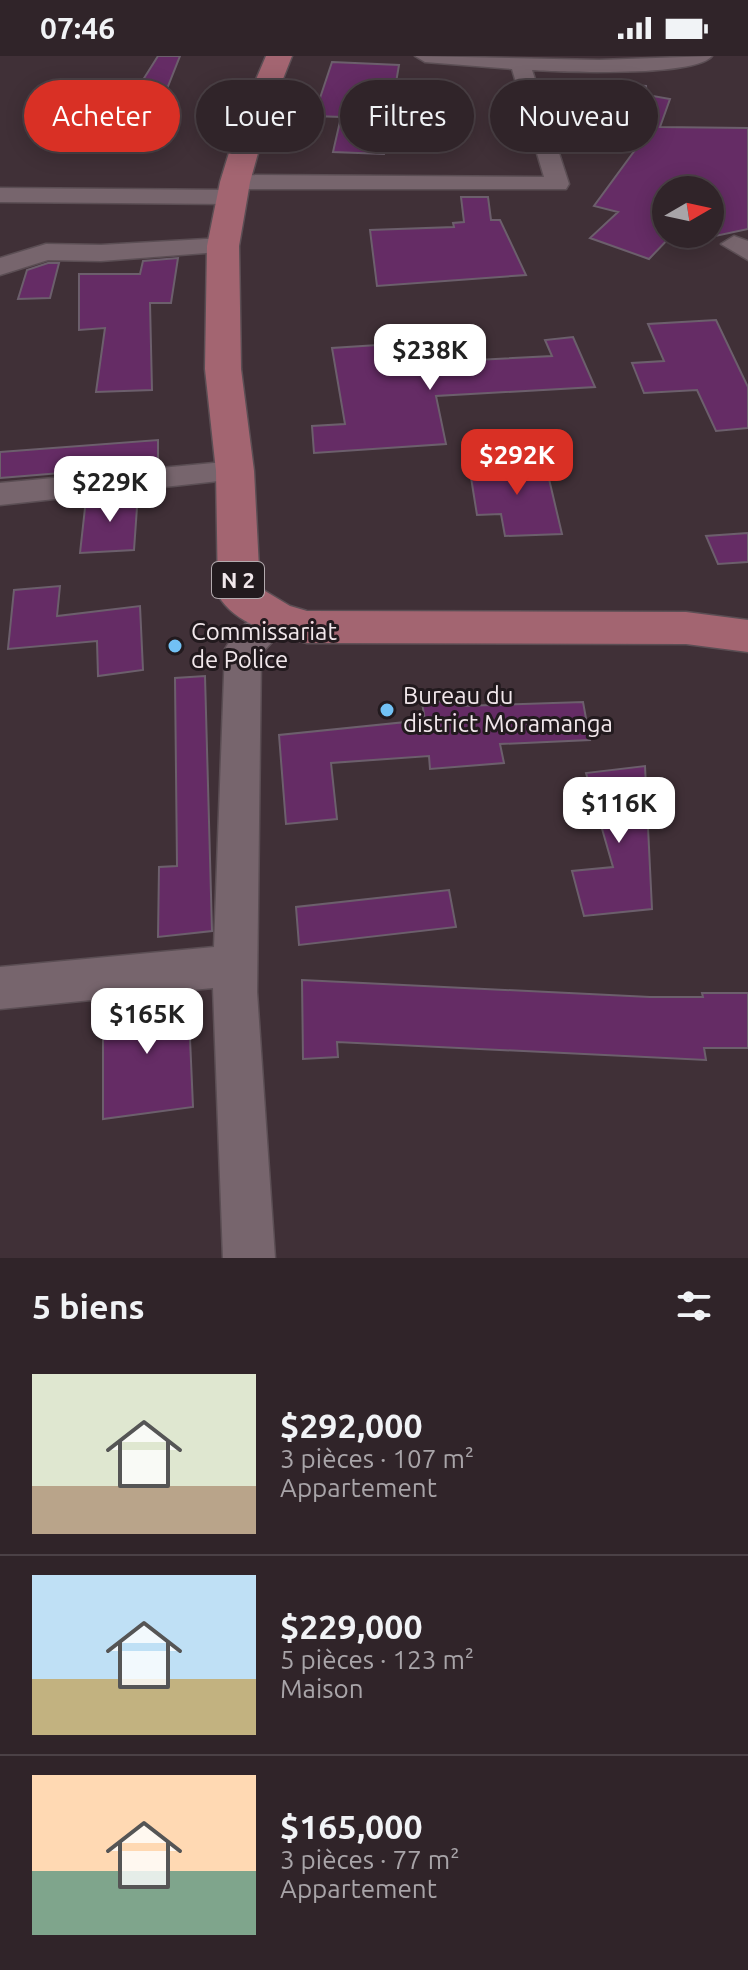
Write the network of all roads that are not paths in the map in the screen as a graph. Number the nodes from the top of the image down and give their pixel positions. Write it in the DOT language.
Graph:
graph roads {
  1 [pos="279,56"];
  2 [pos="425,56"];
  3 [pos="702,56"];
  4 [pos="526,62"];
  5 [pos="232,189"];
  6 [pos="0,195"];
  7 [pos="223,246"];
  8 [pos="0,267"];
  9 [pos="235,471"];
  10 [pos="0,494"];
  11 [pos="276,618"];
  12 [pos="748,636"];
  13 [pos="238,965"];
  14 [pos="0,988"];
  15 [pos="249,1258"];
  1 -- 5 [label="main road, N 2"];
  2 -- 4 [label="street"];
  3 -- 4 [label="street"];
  4 -- 5 [label="street"];
  5 -- 6 [label="street"];
  5 -- 7 [label="main road, N 2"];
  7 -- 8 [label="street"];
  7 -- 9 [label="main road, N 2"];
  9 -- 10 [label="street"];
  9 -- 11 [label="main road, N 2"];
  11 -- 12 [label="main road, N 2"];
  11 -- 13 [label="street"];
  13 -- 14 [label="street"];
  13 -- 15 [label="street"];
}
